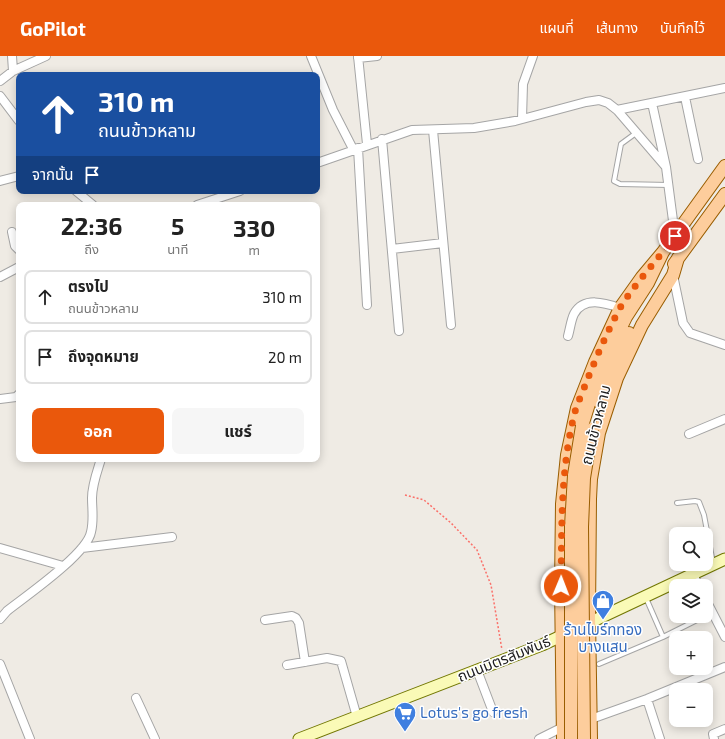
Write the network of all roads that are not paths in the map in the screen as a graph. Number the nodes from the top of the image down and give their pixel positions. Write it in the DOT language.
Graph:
graph roads {
  1 [pos="12,56"];
  2 [pos="46,56"];
  3 [pos="311,56"];
  4 [pos="377,56"];
  5 [pos="533,56"];
  6 [pos="358,57"];
  7 [pos="13,71"];
  8 [pos="318,72"];
  9 [pos="320,78"];
  10 [pos="0,81"];
  11 [pos="725,88"];
  12 [pos="0,96"];
  13 [pos="685,96"];
  14 [pos="652,103"];
  15 [pos="617,110"];
  16 [pos="16,117"];
  17 [pos="522,119"];
  18 [pos="433,130"];
  19 [pos="636,132"];
  20 [pos="382,139"];
  21 [pos="367,144"];
  22 [pos="356,148"];
  23 [pos="698,159"];
  24 [pos="320,162"];
  25 [pos="725,166"];
  26 [pos="666,167"];
  27 [pos="16,177"];
  28 [pos="0,181"];
  29 [pos="669,185"];
  30 [pos="80,194"];
  31 [pos="231,194"];
  32 [pos="725,194"];
  33 [pos="89,202"];
  34 [pos="206,202"];
  35 [pos="12,232"];
  36 [pos="675,236"];
  37 [pos="443,244"];
  38 [pos="16,247"];
  39 [pos="392,249"];
  40 [pos="663,252"];
  41 [pos="678,258"];
  42 [pos="16,269"];
  43 [pos="674,275"];
  44 [pos="0,277"];
  45 [pos="367,305"];
  46 [pos="620,308"];
  47 [pos="450,325"];
  48 [pos="399,331"];
  49 [pos="568,336"];
  50 [pos="725,345"];
  51 [pos="16,397"];
  52 [pos="0,399"];
  53 [pos="725,419"];
  54 [pos="587,428"];
  55 [pos="689,434"];
  56 [pos="100,462"];
  57 [pos="590,499"];
  58 [pos="676,503"];
  59 [pos="562,504"];
  60 [pos="706,527"];
  61 [pos="172,537"];
  62 [pos="0,548"];
  63 [pos="82,548"];
  64 [pos="725,559"];
  65 [pos="713,565"];
  66 [pos="63,566"];
  67 [pos="701,571"];
  68 [pos="693,575"];
  69 [pos="695,579"];
  70 [pos="589,584"];
  71 [pos="561,586"];
  72 [pos="646,598"];
  73 [pos="0,619"];
  74 [pos="265,620"];
  75 [pos="713,621"];
  76 [pos="692,623"];
  77 [pos="589,624"];
  78 [pos="562,636"];
  79 [pos="725,636"];
  80 [pos="663,637"];
  81 [pos="305,662"];
  82 [pos="0,664"];
  83 [pos="599,664"];
  84 [pos="287,665"];
  85 [pos="725,667"];
  86 [pos="477,670"];
  87 [pos="562,689"];
  88 [pos="590,693"];
  89 [pos="136,698"];
  90 [pos="647,699"];
  91 [pos="493,712"];
  92 [pos="357,717"];
  93 [pos="590,719"];
  94 [pos="725,729"];
  95 [pos="563,733"];
  96 [pos="30,739"];
  97 [pos="155,739"];
  98 [pos="299,739"];
  99 [pos="539,739"];
  100 [pos="570,739"];
  101 [pos="584,739"];
  102 [pos="591,739"];
  103 [pos="660,739"];
  104 [pos="714,739"];
  1 -- 7 [label="street"];
  2 -- 7 [label="street"];
  3 -- 8 [label="street"];
  4 -- 6 [label="street"];
  5 -- 17 [label="street"];
  6 -- 21 [label="street"];
  7 -- 10 [label="street"];
  9 -- 22 [label="street"];
  11 -- 13 [label="street"];
  12 -- 16 [label="street"];
  13 -- 14 [label="street"];
  13 -- 23 [label="street"];
  14 -- 15 [label="street"];
  14 -- 26 [label="street"];
  15 -- 17 [label="street"];
  15 -- 19 [label="street"];
  17 -- 18 [label="street"];
  18 -- 20 [label="street"];
  18 -- 37 [label="street"];
  19 -- 26 [label="street"];
  19 -- 29 [label="lane"];
  20 -- 21 [label="street"];
  20 -- 39 [label="street"];
  21 -- 22 [label="street"];
  22 -- 24 [label="street"];
  22 -- 45 [label="street"];
  25 -- 36 [label="main road, ถนนข้าวหลาม"];
  26 -- 29 [label="street"];
  27 -- 28 [label="street"];
  29 -- 36 [label="street"];
  30 -- 33 [label="street"];
  31 -- 34 [label="street"];
  32 -- 41 [label="main road, ถนนข้าวหลาม"];
  35 -- 38 [label="street"];
  36 -- 40 [label="main road, ถนนข้าวหลาม"];
  37 -- 39 [label="street"];
  37 -- 47 [label="street"];
  39 -- 48 [label="street"];
  40 -- 46 [label="main road"];
  40 -- 54 [label="main road, ถนนข้าวหลาม"];
  41 -- 43 [label="main road"];
  41 -- 54 [label="main road, ถนนข้าวหลาม"];
  42 -- 44 [label="street"];
  43 -- 50 [label="street"];
  43 -- 57 [label="main road"];
  46 -- 49 [label="street"];
  46 -- 59 [label="main road"];
  51 -- 52 [label="street"];
  53 -- 55 [label="street"];
  54 -- 100 [label="main road, ถนนข้าวหลาม, bridge"];
  54 -- 101 [label="main road, ถนนข้าวหลาม, bridge"];
  56 -- 63 [label="street"];
  57 -- 59 [label="main road"];
  57 -- 70 [label="main road"];
  58 -- 60 [label="lane"];
  59 -- 71 [label="main road"];
  61 -- 63 [label="street"];
  62 -- 66 [label="street"];
  63 -- 66 [label="street"];
  64 -- 65 [label="street, ถนนมิตรสัมพันธ์"];
  66 -- 73 [label="street"];
  67 -- 68 [label="street, ถนนมิตรสัมพันธ์"];
  68 -- 69 [label="street"];
  68 -- 72 [label="street, ถนนมิตรสัมพันธ์"];
  70 -- 71 [label="main road"];
  70 -- 77 [label="main road"];
  71 -- 78 [label="main road"];
  72 -- 77 [label="street, ถนนมิตรสัมพันธ์"];
  72 -- 80 [label="lane"];
  74 -- 81 [label="street"];
  75 -- 79 [label="street"];
  76 -- 80 [label="lane"];
  77 -- 78 [label="street, ถนนมิตรสัมพันธ์"];
  77 -- 88 [label="main road"];
  78 -- 86 [label="street, ถนนมิตรสัมพันธ์"];
  78 -- 87 [label="main road"];
  80 -- 83 [label="lane"];
  81 -- 84 [label="street"];
  81 -- 92 [label="street"];
  82 -- 96 [label="street"];
  85 -- 90 [label="street"];
  86 -- 91 [label="street"];
  86 -- 92 [label="street, ถนนมิตรสัมพันธ์"];
  87 -- 88 [label="main road"];
  87 -- 95 [label="main road"];
  88 -- 93 [label="main road"];
  89 -- 97 [label="street"];
  90 -- 93 [label="street"];
  90 -- 103 [label="street"];
  92 -- 98 [label="street, ถนนมิตรสัมพันธ์"];
  93 -- 102 [label="main road"];
  94 -- 104 [label="street"];
  95 -- 99 [label="street"];
}
